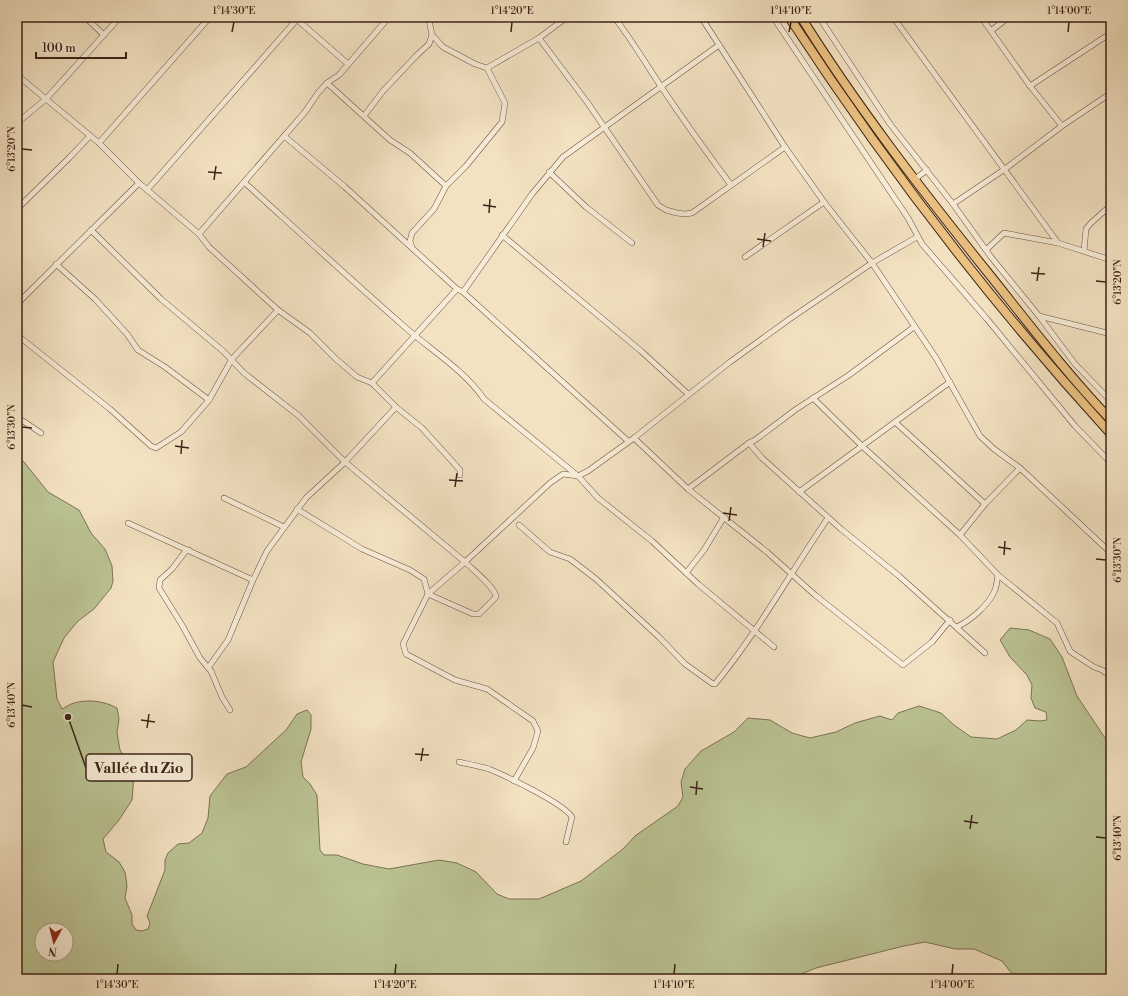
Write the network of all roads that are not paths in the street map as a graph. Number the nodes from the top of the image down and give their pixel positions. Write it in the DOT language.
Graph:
graph roads {
  1 [pos="84,17"];
  2 [pos="120,17"];
  3 [pos="210,17"];
  4 [pos="389,17"];
  5 [pos="424,17"];
  6 [pos="451,17"];
  7 [pos="567,17"];
  8 [pos="614,17"];
  9 [pos="701,17"];
  10 [pos="773,17"];
  11 [pos="789,17"];
  12 [pos="801,17"];
  13 [pos="818,17"];
  14 [pos="894,17"];
  15 [pos="981,17"];
  16 [pos="1009,17"];
  17 [pos="297,18"];
  18 [pos="430,20"];
  19 [pos="992,30"];
  20 [pos="1111,33"];
  21 [pos="104,35"];
  22 [pos="432,35"];
  23 [pos="539,38"];
  24 [pos="719,45"];
  25 [pos="348,64"];
  26 [pos="487,68"];
  27 [pos="17,75"];
  28 [pos="327,83"];
  29 [pos="661,86"];
  30 [pos="1030,86"];
  31 [pos="1111,93"];
  32 [pos="46,99"];
  33 [pos="364,116"];
  34 [pos="17,123"];
  35 [pos="1062,126"];
  36 [pos="604,127"];
  37 [pos="90,136"];
  38 [pos="284,136"];
  39 [pos="99,143"];
  40 [pos="785,147"];
  41 [pos="1005,169"];
  42 [pos="927,170"];
  43 [pos="550,172"];
  44 [pos="915,179"];
  45 [pos="244,182"];
  46 [pos="138,183"];
  47 [pos="446,186"];
  48 [pos="730,186"];
  49 [pos="147,190"];
  50 [pos="824,202"];
  51 [pos="953,204"];
  52 [pos="1111,205"];
  53 [pos="17,209"];
  54 [pos="90,230"];
  55 [pos="199,234"];
  56 [pos="502,235"];
  57 [pos="917,237"];
  58 [pos="632,243"];
  59 [pos="1058,243"];
  60 [pos="412,248"];
  61 [pos="987,249"];
  62 [pos="1084,251"];
  63 [pos="745,256"];
  64 [pos="1111,260"];
  65 [pos="872,263"];
  66 [pos="56,264"];
  67 [pos="457,289"];
  68 [pos="463,292"];
  69 [pos="17,304"];
  70 [pos="278,310"];
  71 [pos="1039,316"];
  72 [pos="914,327"];
  73 [pos="1111,334"];
  74 [pos="17,335"];
  75 [pos="415,335"];
  76 [pos="232,359"];
  77 [pos="950,382"];
  78 [pos="372,383"];
  79 [pos="688,394"];
  80 [pos="813,398"];
  81 [pos="209,400"];
  82 [pos="1111,401"];
  83 [pos="396,407"];
  84 [pos="17,417"];
  85 [pos="1111,420"];
  86 [pos="895,422"];
  87 [pos="41,433"];
  88 [pos="1111,434"];
  89 [pos="631,439"];
  90 [pos="749,443"];
  91 [pos="862,446"];
  92 [pos="345,462"];
  93 [pos="1111,463"];
  94 [pos="1020,468"];
  95 [pos="460,475"];
  96 [pos="578,476"];
  97 [pos="688,488"];
  98 [pos="799,492"];
  99 [pos="224,498"];
  100 [pos="985,504"];
  101 [pos="298,509"];
  102 [pos="724,517"];
  103 [pos="828,518"];
  104 [pos="128,523"];
  105 [pos="519,525"];
  106 [pos="284,527"];
  107 [pos="960,535"];
  108 [pos="188,550"];
  109 [pos="1111,553"];
  110 [pos="465,562"];
  111 [pos="686,573"];
  112 [pos="791,574"];
  113 [pos="998,575"];
  114 [pos="253,580"];
  115 [pos="428,594"];
  116 [pos="950,620"];
  117 [pos="957,627"];
  118 [pos="754,631"];
  119 [pos="774,647"];
  120 [pos="985,653"];
  121 [pos="208,668"];
  122 [pos="1111,676"];
  123 [pos="230,710"];
  124 [pos="459,762"];
  125 [pos="514,781"];
  126 [pos="566,842"];
  1 -- 21 [label="street"];
  2 -- 21 [label="street"];
  3 -- 39 [label="street"];
  4 -- 25 [label="street"];
  5 -- 18 [label="street"];
  6 -- 18 [label="street"];
  7 -- 23 [label="street"];
  8 -- 29 [label="street"];
  9 -- 24 [label="street"];
  10 -- 57 [label="street"];
  11 -- 88 [label="main road"];
  12 -- 44 [label="main road"];
  13 -- 42 [label="street"];
  14 -- 41 [label="street"];
  15 -- 19 [label="street"];
  16 -- 19 [label="street"];
  17 -- 25 [label="street"];
  17 -- 49 [label="street"];
  18 -- 22 [label="street"];
  19 -- 30 [label="street"];
  20 -- 30 [label="street"];
  21 -- 32 [label="street"];
  22 -- 26 [label="street"];
  22 -- 33 [label="street"];
  23 -- 26 [label="street"];
  23 -- 36 [label="street"];
  24 -- 29 [label="street"];
  24 -- 40 [label="street"];
  25 -- 28 [label="street"];
  26 -- 47 [label="street"];
  27 -- 32 [label="street"];
  28 -- 33 [label="street"];
  28 -- 38 [label="street"];
  29 -- 36 [label="street"];
  29 -- 48 [label="street"];
  30 -- 35 [label="street"];
  31 -- 35 [label="street"];
  32 -- 34 [label="street"];
  32 -- 37 [label="street"];
  33 -- 47 [label="street"];
  35 -- 41 [label="street"];
  36 -- 43 [label="street"];
  36 -- 48 [label="street"];
  37 -- 39 [label="street"];
  37 -- 53 [label="street"];
  38 -- 45 [label="street"];
  38 -- 60 [label="street"];
  39 -- 46 [label="street"];
  40 -- 48 [label="street"];
  40 -- 50 [label="street"];
  41 -- 51 [label="street"];
  41 -- 59 [label="street"];
  42 -- 44 [label="street"];
  42 -- 51 [label="street"];
  43 -- 56 [label="street"];
  43 -- 58 [label="street"];
  44 -- 85 [label="main road"];
  45 -- 55 [label="street"];
  45 -- 75 [label="street"];
  46 -- 49 [label="street"];
  46 -- 54 [label="street"];
  47 -- 60 [label="street"];
  49 -- 55 [label="street"];
  50 -- 63 [label="street"];
  50 -- 65 [label="street"];
  51 -- 61 [label="street"];
  52 -- 62 [label="street"];
  54 -- 66 [label="street"];
  54 -- 76 [label="street"];
  55 -- 70 [label="street"];
  56 -- 68 [label="street"];
  56 -- 79 [label="street"];
  57 -- 65 [label="street"];
  57 -- 93 [label="street"];
  59 -- 61 [label="street"];
  59 -- 62 [label="street"];
  60 -- 67 [label="street"];
  61 -- 71 [label="street"];
  62 -- 64 [label="street"];
  65 -- 72 [label="street"];
  65 -- 79 [label="street"];
  66 -- 69 [label="street"];
  66 -- 81 [label="street"];
  67 -- 68 [label="street"];
  67 -- 75 [label="street"];
  68 -- 89 [label="street"];
  70 -- 76 [label="street"];
  70 -- 78 [label="street"];
  71 -- 73 [label="street"];
  71 -- 82 [label="street"];
  72 -- 77 [label="street"];
  72 -- 80 [label="street"];
  74 -- 81 [label="street"];
  75 -- 78 [label="street"];
  75 -- 96 [label="street"];
  76 -- 81 [label="street"];
  76 -- 92 [label="street"];
  77 -- 86 [label="street"];
  77 -- 94 [label="street"];
  78 -- 83 [label="street"];
  79 -- 89 [label="street"];
  80 -- 90 [label="street"];
  80 -- 91 [label="street"];
  83 -- 92 [label="street"];
  83 -- 95 [label="street"];
  84 -- 87 [label="street"];
  86 -- 91 [label="street"];
  86 -- 100 [label="street"];
  89 -- 96 [label="street"];
  89 -- 97 [label="street"];
  90 -- 97 [label="street"];
  90 -- 98 [label="street"];
  91 -- 98 [label="street"];
  91 -- 107 [label="street"];
  92 -- 101 [label="street"];
  92 -- 110 [label="street"];
  94 -- 100 [label="street"];
  94 -- 109 [label="street"];
  96 -- 110 [label="street"];
  96 -- 111 [label="street"];
  97 -- 102 [label="street"];
  98 -- 103 [label="street"];
  99 -- 106 [label="street"];
  100 -- 107 [label="street"];
  101 -- 106 [label="street"];
  101 -- 115 [label="street"];
  102 -- 111 [label="street"];
  102 -- 112 [label="street"];
  103 -- 112 [label="street"];
  103 -- 116 [label="street"];
  104 -- 108 [label="street"];
  105 -- 118 [label="street"];
  106 -- 114 [label="street"];
  107 -- 113 [label="street"];
  108 -- 114 [label="street"];
  108 -- 121 [label="street"];
  110 -- 115 [label="street"];
  110 -- 115 [label="street"];
  111 -- 118 [label="street"];
  112 -- 116 [label="street"];
  112 -- 118 [label="street"];
  113 -- 117 [label="street"];
  113 -- 122 [label="street"];
  114 -- 121 [label="street"];
  115 -- 125 [label="street"];
  116 -- 117 [label="street"];
  117 -- 120 [label="street"];
  118 -- 119 [label="street"];
  121 -- 123 [label="street"];
  124 -- 125 [label="street"];
  125 -- 126 [label="street"];
}
